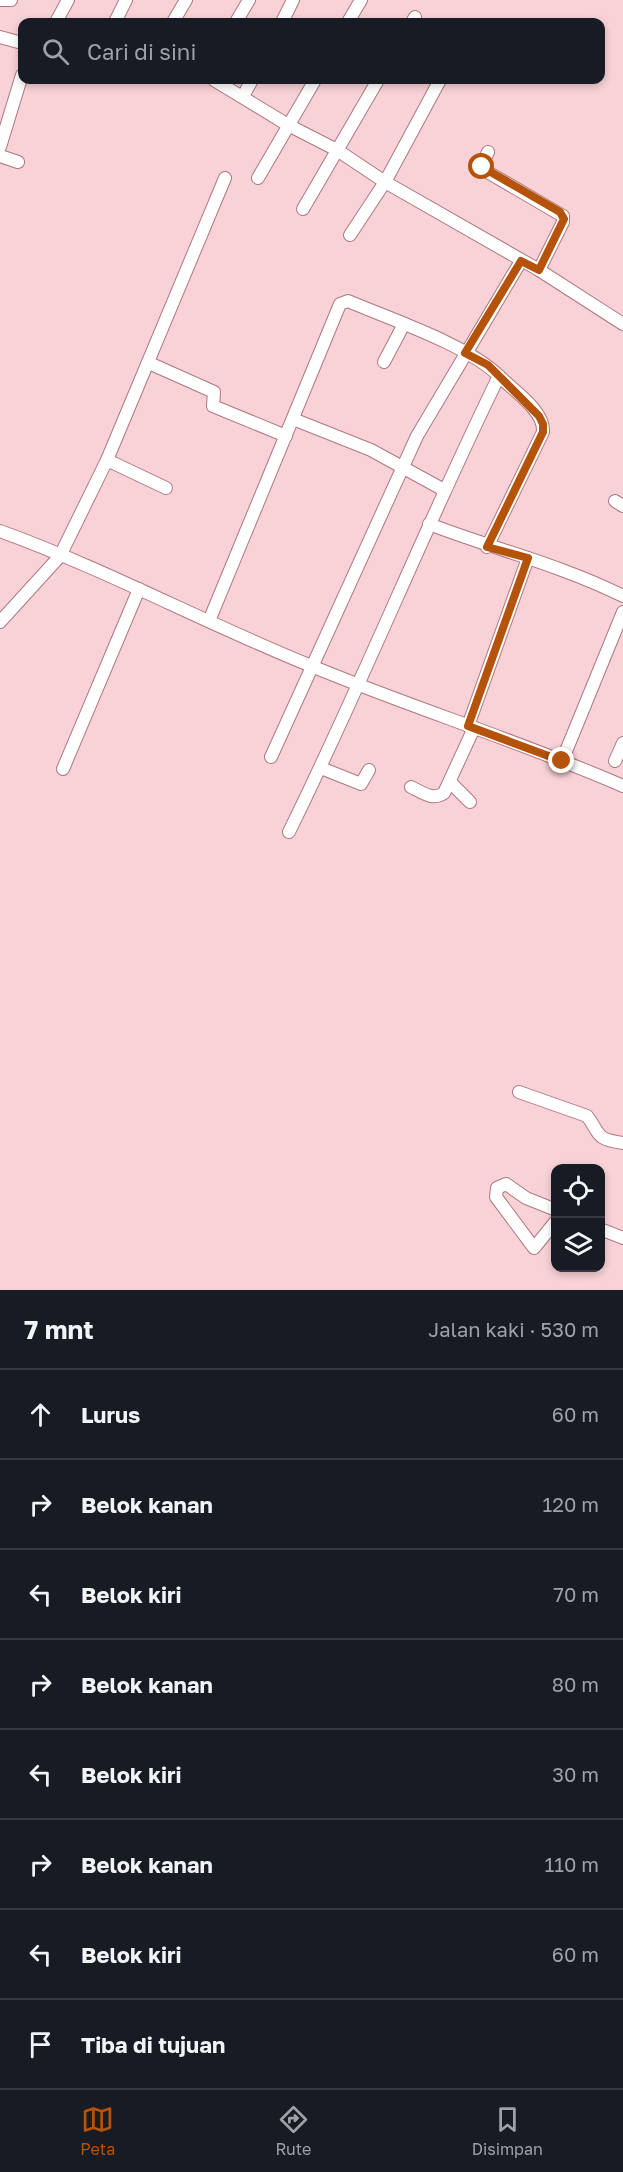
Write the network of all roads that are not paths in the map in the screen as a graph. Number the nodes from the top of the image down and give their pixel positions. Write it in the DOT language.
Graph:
graph roads {
  1 [pos="2,0"];
  2 [pos="12,0"];
  3 [pos="68,0"];
  4 [pos="126,0"];
  5 [pos="186,0"];
  6 [pos="249,0"];
  7 [pos="293,0"];
  8 [pos="361,0"];
  9 [pos="58,18"];
  10 [pos="117,18"];
  11 [pos="175,18"];
  12 [pos="238,18"];
  13 [pos="284,18"];
  14 [pos="350,18"];
  15 [pos="0,38"];
  16 [pos="18,43"];
  17 [pos="19,84"];
  18 [pos="221,84"];
  19 [pos="250,84"];
  20 [pos="313,84"];
  21 [pos="374,84"];
  22 [pos="438,84"];
  23 [pos="243,96"];
  24 [pos="288,125"];
  25 [pos="0,147"];
  26 [pos="336,150"];
  27 [pos="488,152"];
  28 [pos="0,156"];
  29 [pos="18,162"];
  30 [pos="225,178"];
  31 [pos="258,178"];
  32 [pos="385,182"];
  33 [pos="303,209"];
  34 [pos="350,235"];
  35 [pos="521,261"];
  36 [pos="539,270"];
  37 [pos="404,324"];
  38 [pos="623,324"];
  39 [pos="465,353"];
  40 [pos="384,362"];
  41 [pos="149,363"];
  42 [pos="499,376"];
  43 [pos="293,419"];
  44 [pos="286,436"];
  45 [pos="107,460"];
  46 [pos="403,466"];
  47 [pos="166,488"];
  48 [pos="444,490"];
  49 [pos="429,524"];
  50 [pos="0,531"];
  51 [pos="487,547"];
  52 [pos="60,556"];
  53 [pos="528,558"];
  54 [pos="139,589"];
  55 [pos="623,596"];
  56 [pos="623,612"];
  57 [pos="209,621"];
  58 [pos="0,622"];
  59 [pos="310,666"];
  60 [pos="356,685"];
  61 [pos="471,727"];
  62 [pos="623,743"];
  63 [pos="271,757"];
  64 [pos="562,761"];
  65 [pos="615,761"];
  66 [pos="321,768"];
  67 [pos="63,769"];
  68 [pos="369,770"];
  69 [pos="450,782"];
  70 [pos="623,786"];
  71 [pos="411,787"];
  72 [pos="470,801"];
  73 [pos="289,832"];
  74 [pos="519,1092"];
  75 [pos="623,1143"];
  76 [pos="551,1208"];
  77 [pos="551,1226"];
  78 [pos="605,1231"];
  79 [pos="623,1238"];
  1 -- 2 [label="street"];
  3 -- 9 [label="street"];
  4 -- 10 [label="street"];
  5 -- 11 [label="street"];
  6 -- 12 [label="street"];
  7 -- 13 [label="street"];
  8 -- 14 [label="street"];
  15 -- 16 [label="street"];
  17 -- 25 [label="street"];
  18 -- 23 [label="street"];
  19 -- 23 [label="street"];
  20 -- 24 [label="street"];
  21 -- 26 [label="street"];
  22 -- 32 [label="street"];
  23 -- 24 [label="street"];
  24 -- 26 [label="street"];
  24 -- 31 [label="street"];
  26 -- 32 [label="street"];
  26 -- 33 [label="street"];
  27 -- 36 [label="street"];
  28 -- 29 [label="street"];
  30 -- 41 [label="street"];
  32 -- 34 [label="street"];
  32 -- 35 [label="street"];
  35 -- 36 [label="street"];
  35 -- 39 [label="street"];
  36 -- 38 [label="street"];
  37 -- 39 [label="street"];
  37 -- 40 [label="street"];
  37 -- 43 [label="street"];
  39 -- 42 [label="street"];
  39 -- 46 [label="street"];
  41 -- 44 [label="street"];
  41 -- 45 [label="street"];
  42 -- 48 [label="street"];
  42 -- 51 [label="street"];
  43 -- 44 [label="street"];
  43 -- 46 [label="street"];
  44 -- 57 [label="street"];
  45 -- 47 [label="street"];
  45 -- 52 [label="street"];
  46 -- 48 [label="street"];
  46 -- 59 [label="street"];
  48 -- 49 [label="street"];
  49 -- 51 [label="street"];
  49 -- 60 [label="street"];
  50 -- 52 [label="street"];
  51 -- 53 [label="street"];
  52 -- 54 [label="street"];
  52 -- 58 [label="street"];
  53 -- 55 [label="street"];
  53 -- 61 [label="street"];
  54 -- 57 [label="street"];
  54 -- 67 [label="street"];
  56 -- 64 [label="street"];
  57 -- 59 [label="street"];
  59 -- 60 [label="street"];
  59 -- 63 [label="street"];
  60 -- 61 [label="street"];
  60 -- 66 [label="street"];
  61 -- 64 [label="street"];
  61 -- 69 [label="street"];
  62 -- 65 [label="street"];
  64 -- 70 [label="street"];
  66 -- 68 [label="street"];
  66 -- 73 [label="street"];
  69 -- 71 [label="street"];
  69 -- 72 [label="street"];
  74 -- 75 [label="street"];
  76 -- 77 [label="street"];
  78 -- 79 [label="street"];
}
